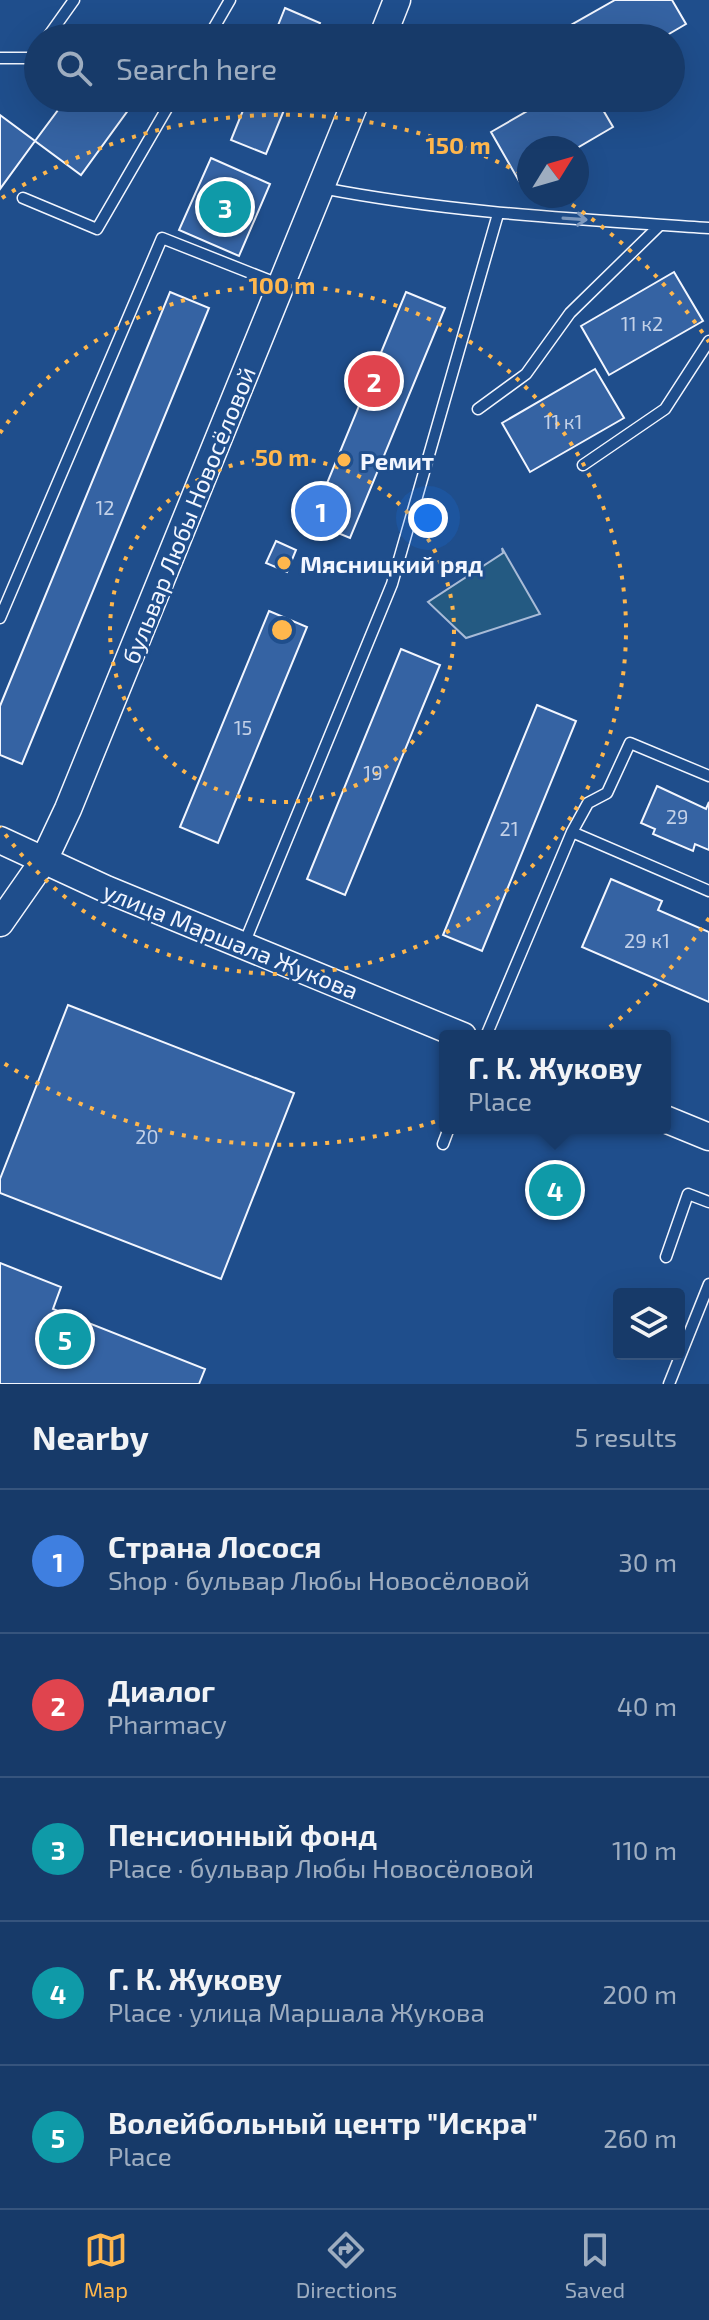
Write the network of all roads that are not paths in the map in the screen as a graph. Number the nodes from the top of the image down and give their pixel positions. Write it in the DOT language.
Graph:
graph roads {
  1 [pos="74,0"];
  2 [pos="230,0"];
  3 [pos="397,0"];
  4 [pos="57,24"];
  5 [pos="216,24"];
  6 [pos="388,24"];
  7 [pos="0,58"];
  8 [pos="24,58"];
  9 [pos="165,112"];
  10 [pos="351,112"];
  11 [pos="321,188"];
  12 [pos="23,198"];
  13 [pos="498,214"];
  14 [pos="660,225"];
  15 [pos="709,228"];
  16 [pos="282,285"];
  17 [pos="709,341"];
  18 [pos="478,409"];
  19 [pos="583,465"];
  20 [pos="0,618"];
  21 [pos="709,776"];
  22 [pos="572,832"];
  23 [pos="0,840"];
  24 [pos="44,860"];
  25 [pos="709,891"];
  26 [pos="0,923"];
  27 [pos="243,946"];
  28 [pos="448,1030"];
  29 [pos="489,1030"];
  30 [pos="671,1121"];
  31 [pos="447,1134"];
  32 [pos="709,1137"];
  33 [pos="443,1144"];
  34 [pos="709,1202"];
  35 [pos="666,1257"];
  36 [pos="709,1284"];
  37 [pos="669,1384"];
  1 -- 4 [label="lane"];
  2 -- 5 [label="lane"];
  3 -- 6 [label="street"];
  7 -- 8 [label="lane"];
  9 -- 12 [label="lane"];
  10 -- 11 [label="street, бульвар Любы Новосёловой"];
  11 -- 13 [label="lane"];
  11 -- 16 [label="street, бульвар Любы Новосёловой"];
  13 -- 14 [label="lane, one-way"];
  13 -- 27 [label="lane"];
  14 -- 15 [label="lane"];
  14 -- 18 [label="lane"];
  16 -- 20 [label="lane"];
  16 -- 24 [label="street, бульвар Любы Новосёловой"];
  17 -- 19 [label="lane"];
  21 -- 22 [label="lane"];
  22 -- 25 [label="lane"];
  22 -- 29 [label="lane"];
  23 -- 24 [label="street, улица Маршала Жукова"];
  24 -- 26 [label="street, бульвар Любы Новосёловой"];
  24 -- 27 [label="street, улица Маршала Жукова"];
  27 -- 28 [label="street, улица Маршала Жукова"];
  30 -- 32 [label="street"];
  31 -- 33 [label="lane"];
  34 -- 35 [label="lane"];
  36 -- 37 [label="lane"];
}
